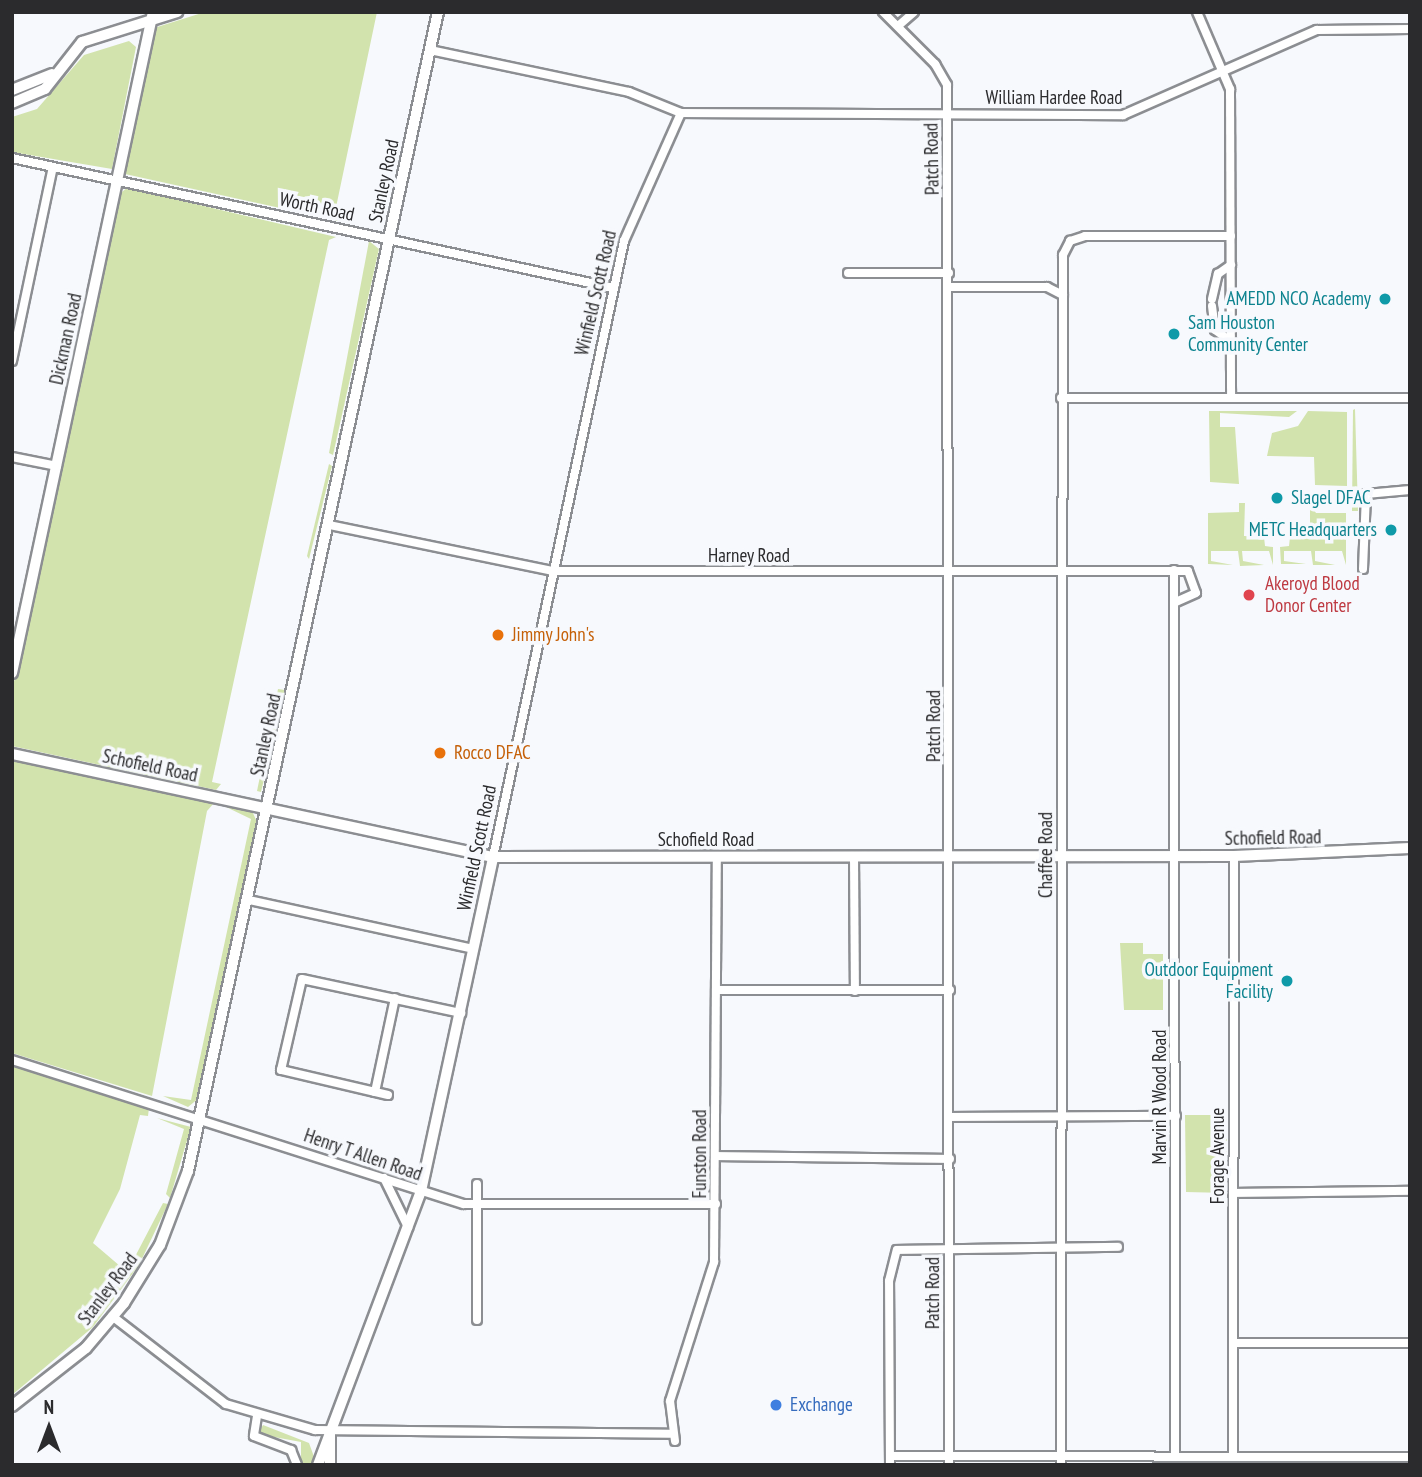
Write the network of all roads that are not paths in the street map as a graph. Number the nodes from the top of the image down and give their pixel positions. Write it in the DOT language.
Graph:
graph roads {
  1 [pos="177,12"];
  2 [pos="438,12"];
  3 [pos="883,12"];
  4 [pos="914,12"];
  5 [pos="1197,12"];
  6 [pos="152,16"];
  7 [pos="898,26"];
  8 [pos="1410,29"];
  9 [pos="430,50"];
  10 [pos="1224,71"];
  11 [pos="52,74"];
  12 [pos="12,90"];
  13 [pos="12,103"];
  14 [pos="681,113"];
  15 [pos="947,114"];
  16 [pos="12,158"];
  17 [pos="53,167"];
  18 [pos="117,181"];
  19 [pos="1231,236"];
  20 [pos="390,238"];
  21 [pos="1231,265"];
  22 [pos="848,273"];
  23 [pos="949,273"];
  24 [pos="949,287"];
  25 [pos="614,288"];
  26 [pos="1063,295"];
  27 [pos="1232,342"];
  28 [pos="12,361"];
  29 [pos="1061,398"];
  30 [pos="1231,398"];
  31 [pos="1410,398"];
  32 [pos="12,457"];
  33 [pos="57,466"];
  34 [pos="1410,490"];
  35 [pos="329,525"];
  36 [pos="1363,569"];
  37 [pos="1174,570"];
  38 [pos="554,571"];
  39 [pos="950,572"];
  40 [pos="1061,572"];
  41 [pos="1174,603"];
  42 [pos="12,673"];
  43 [pos="12,754"];
  44 [pos="268,809"];
  45 [pos="1410,848"];
  46 [pos="1175,856"];
  47 [pos="1234,856"];
  48 [pos="493,857"];
  49 [pos="717,857"];
  50 [pos="854,857"];
  51 [pos="949,857"];
  52 [pos="1062,857"];
  53 [pos="248,900"];
  54 [pos="474,949"];
  55 [pos="717,990"];
  56 [pos="950,990"];
  57 [pos="855,991"];
  58 [pos="395,998"];
  59 [pos="461,1013"];
  60 [pos="12,1060"];
  61 [pos="375,1092"];
  62 [pos="388,1095"];
  63 [pos="1062,1116"];
  64 [pos="1176,1116"];
  65 [pos="950,1117"];
  66 [pos="202,1118"];
  67 [pos="716,1156"];
  68 [pos="950,1159"];
  69 [pos="384,1178"];
  70 [pos="477,1184"];
  71 [pos="421,1191"];
  72 [pos="1410,1191"];
  73 [pos="1234,1193"];
  74 [pos="716,1204"];
  75 [pos="476,1205"];
  76 [pos="408,1227"];
  77 [pos="1061,1246"];
  78 [pos="949,1247"];
  79 [pos="1118,1247"];
  80 [pos="112,1316"];
  81 [pos="477,1320"];
  82 [pos="1233,1343"];
  83 [pos="1410,1343"];
  84 [pos="12,1406"];
  85 [pos="257,1416"];
  86 [pos="330,1431"];
  87 [pos="1061,1455"];
  88 [pos="1175,1455"];
  89 [pos="1233,1457"];
  90 [pos="1410,1457"];
  91 [pos="890,1460"];
  92 [pos="949,1460"];
  93 [pos="297,1465"];
  94 [pos="318,1465"];
  95 [pos="330,1465"];
  96 [pos="1061,1465"];
  1 -- 6 [label="street"];
  2 -- 9 [label="street, Stanley Road"];
  3 -- 7 [label="street, Patch Road"];
  4 -- 7 [label="street"];
  5 -- 10 [label="street"];
  6 -- 11 [label="street"];
  6 -- 18 [label="street, Dickman Road"];
  7 -- 15 [label="street, Patch Road"];
  8 -- 10 [label="street, William Hardee Road"];
  9 -- 14 [label="street"];
  9 -- 20 [label="street, Stanley Road"];
  10 -- 15 [label="street, William Hardee Road"];
  10 -- 19 [label="street"];
  11 -- 12 [label="street"];
  11 -- 13 [label="street"];
  14 -- 15 [label="street, William Hardee Road"];
  14 -- 25 [label="street, Winfield Scott Road"];
  15 -- 23 [label="street, Patch Road"];
  16 -- 17 [label="street, Worth Road"];
  17 -- 18 [label="street, Worth Road"];
  17 -- 28 [label="street"];
  18 -- 20 [label="street, Worth Road"];
  18 -- 33 [label="street, Dickman Road"];
  19 -- 21 [label="street"];
  19 -- 26 [label="street, Chaffee Road"];
  20 -- 25 [label="street, Worth Road"];
  20 -- 35 [label="street, Stanley Road"];
  21 -- 27 [label="street"];
  21 -- 27 [label="street"];
  22 -- 23 [label="street"];
  23 -- 24 [label="street, Patch Road"];
  24 -- 26 [label="street"];
  24 -- 39 [label="street, Patch Road"];
  25 -- 38 [label="street, Winfield Scott Road"];
  26 -- 29 [label="street, Chaffee Road"];
  27 -- 30 [label="street"];
  29 -- 30 [label="street"];
  29 -- 40 [label="street, Chaffee Road"];
  30 -- 31 [label="street"];
  32 -- 33 [label="street"];
  33 -- 42 [label="street, Dickman Road"];
  34 -- 36 [label="street"];
  35 -- 38 [label="street, Harney Road"];
  35 -- 44 [label="street, Stanley Road"];
  37 -- 40 [label="street, Harney Road"];
  37 -- 41 [label="street, Marvin R Wood Road"];
  37 -- 41 [label="street"];
  38 -- 39 [label="street, Harney Road"];
  38 -- 48 [label="street, Winfield Scott Road"];
  39 -- 40 [label="street, Harney Road"];
  39 -- 51 [label="street, Patch Road"];
  40 -- 52 [label="street, Chaffee Road"];
  41 -- 46 [label="street, Marvin R Wood Road"];
  43 -- 44 [label="street, Schofield Road"];
  44 -- 48 [label="street, Schofield Road"];
  44 -- 53 [label="street, Stanley Road"];
  45 -- 47 [label="street, Schofield Road"];
  46 -- 47 [label="street, Schofield Road"];
  46 -- 52 [label="street, Schofield Road"];
  46 -- 64 [label="street, Marvin R Wood Road"];
  47 -- 73 [label="street, Forage Avenue"];
  48 -- 49 [label="street, Schofield Road"];
  48 -- 54 [label="street, Winfield Scott Road"];
  49 -- 50 [label="street, Schofield Road"];
  49 -- 55 [label="street, Funston Road"];
  50 -- 51 [label="street, Schofield Road"];
  50 -- 57 [label="street"];
  51 -- 52 [label="street, Schofield Road"];
  51 -- 56 [label="street, Patch Road"];
  52 -- 63 [label="street, Chaffee Road"];
  53 -- 54 [label="street"];
  53 -- 66 [label="street, Stanley Road"];
  54 -- 59 [label="street, Winfield Scott Road"];
  55 -- 57 [label="street"];
  55 -- 67 [label="street, Funston Road"];
  56 -- 57 [label="street"];
  56 -- 65 [label="street, Patch Road"];
  58 -- 59 [label="street"];
  58 -- 61 [label="street"];
  58 -- 61 [label="street"];
  59 -- 71 [label="street, Winfield Scott Road"];
  60 -- 66 [label="street, Henry T Allen Road"];
  61 -- 62 [label="street"];
  63 -- 64 [label="street"];
  63 -- 65 [label="street"];
  63 -- 77 [label="street, Chaffee Road"];
  64 -- 88 [label="street, Marvin R Wood Road"];
  65 -- 68 [label="street, Patch Road"];
  66 -- 69 [label="street, Henry T Allen Road"];
  66 -- 80 [label="street, Stanley Road"];
  67 -- 68 [label="street"];
  67 -- 74 [label="street, Funston Road"];
  68 -- 78 [label="street, Patch Road"];
  69 -- 71 [label="street, Henry T Allen Road"];
  69 -- 76 [label="street"];
  70 -- 75 [label="street"];
  71 -- 75 [label="street, Henry T Allen Road"];
  71 -- 76 [label="street, Winfield Scott Road"];
  72 -- 73 [label="street"];
  73 -- 82 [label="street, Forage Avenue"];
  74 -- 75 [label="street, Henry T Allen Road"];
  74 -- 86 [label="street, Funston Road"];
  75 -- 81 [label="street"];
  76 -- 86 [label="street, Winfield Scott Road"];
  77 -- 78 [label="street"];
  77 -- 79 [label="street"];
  77 -- 87 [label="street, Chaffee Road"];
  78 -- 91 [label="street"];
  78 -- 92 [label="street, Patch Road"];
  80 -- 84 [label="street, Stanley Road"];
  80 -- 85 [label="street"];
  82 -- 83 [label="street"];
  82 -- 89 [label="street, Forage Avenue"];
  85 -- 86 [label="street"];
  85 -- 93 [label="street"];
  86 -- 94 [label="street"];
  86 -- 95 [label="street, Winfield Scott Road"];
  87 -- 88 [label="street"];
  87 -- 92 [label="street"];
  87 -- 96 [label="street, Chaffee Road"];
  88 -- 89 [label="street"];
  89 -- 90 [label="street"];
  91 -- 92 [label="street"];
}
